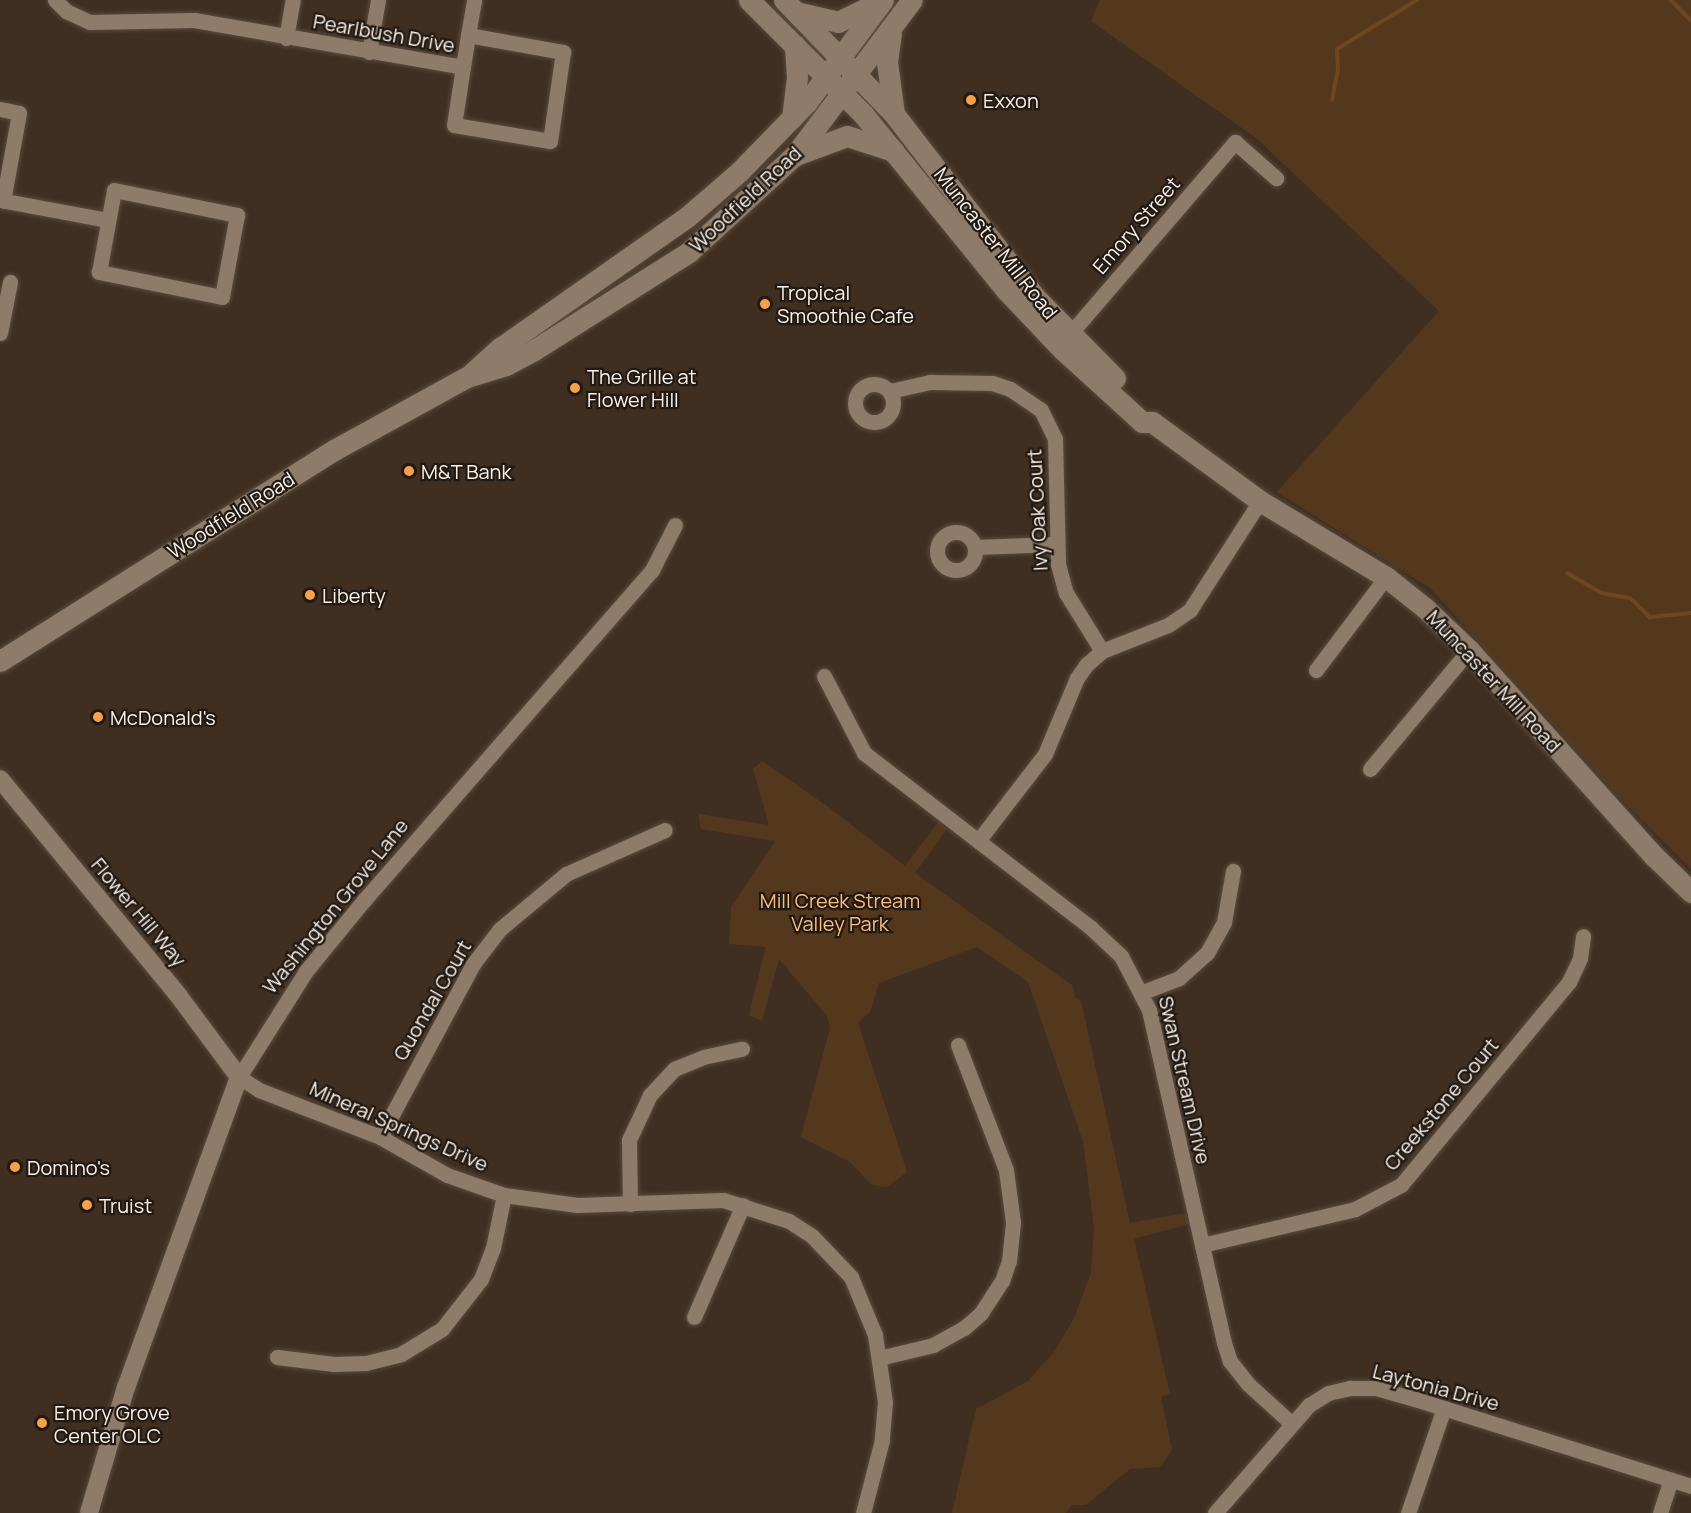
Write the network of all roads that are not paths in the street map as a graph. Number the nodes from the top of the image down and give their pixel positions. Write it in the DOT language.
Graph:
graph roads {
  1 [pos="55,0"];
  2 [pos="292,0"];
  3 [pos="378,0"];
  4 [pos="474,0"];
  5 [pos="749,0"];
  6 [pos="883,0"];
  7 [pos="912,0"];
  8 [pos="790,6"];
  9 [pos="891,32"];
  10 [pos="468,35"];
  11 [pos="286,38"];
  12 [pos="795,45"];
  13 [pos="369,52"];
  14 [pos="843,57"];
  15 [pos="463,67"];
  16 [pos="858,74"];
  17 [pos="827,78"];
  18 [pos="843,94"];
  19 [pos="0,109"];
  20 [pos="894,114"];
  21 [pos="792,118"];
  22 [pos="897,153"];
  23 [pos="795,155"];
  24 [pos="1276,178"];
  25 [pos="2,200"];
  26 [pos="108,220"];
  27 [pos="10,282"];
  28 [pos="0,333"];
  29 [pos="1070,334"];
  30 [pos="467,377"];
  31 [pos="890,391"];
  32 [pos="1152,422"];
  33 [pos="1260,501"];
  34 [pos="675,525"];
  35 [pos="1056,544"];
  36 [pos="975,547"];
  37 [pos="1386,577"];
  38 [pos="1469,650"];
  39 [pos="1102,651"];
  40 [pos="0,661"];
  41 [pos="1316,670"];
  42 [pos="824,676"];
  43 [pos="1371,769"];
  44 [pos="0,779"];
  45 [pos="665,830"];
  46 [pos="978,842"];
  47 [pos="1233,871"];
  48 [pos="1691,892"];
  49 [pos="1583,936"];
  50 [pos="1143,992"];
  51 [pos="958,1045"];
  52 [pos="742,1048"];
  53 [pos="239,1077"];
  54 [pos="380,1137"];
  55 [pos="504,1195"];
  56 [pos="630,1204"];
  57 [pos="743,1205"];
  58 [pos="1202,1245"];
  59 [pos="694,1317"];
  60 [pos="277,1357"];
  61 [pos="879,1358"];
  62 [pos="1444,1408"];
  63 [pos="1291,1423"];
  64 [pos="1671,1480"];
  65 [pos="1691,1486"];
  66 [pos="89,1513"];
  67 [pos="863,1513"];
  68 [pos="1215,1513"];
  69 [pos="1408,1513"];
  70 [pos="1660,1513"];
  1 -- 11 [label="street, Pearlbush Drive"];
  2 -- 11 [label="street"];
  3 -- 13 [label="street"];
  4 -- 10 [label="street"];
  5 -- 12 [label="main road, Muncaster Mill Road"];
  6 -- 8 [label="main road"];
  6 -- 14 [label="main road, Woodfield Road"];
  7 -- 9 [label="main road, Woodfield Road"];
  8 -- 14 [label="main road, Muncaster Mill Road"];
  9 -- 16 [label="main road, Woodfield Road"];
  9 -- 20 [label="main road"];
  10 -- 15 [label="street"];
  10 -- 15 [label="street"];
  11 -- 13 [label="street, Pearlbush Drive"];
  12 -- 17 [label="main road, Muncaster Mill Road"];
  12 -- 21 [label="main road"];
  13 -- 15 [label="street, Pearlbush Drive"];
  14 -- 16 [label="main road, Muncaster Mill Road"];
  14 -- 17 [label="main road, Woodfield Road"];
  16 -- 18 [label="main road, Woodfield Road"];
  16 -- 20 [label="main road, Muncaster Mill Road"];
  17 -- 18 [label="main road, Muncaster Mill Road"];
  17 -- 21 [label="main road, Woodfield Road"];
  18 -- 22 [label="main road, Muncaster Mill Road"];
  18 -- 23 [label="main road, Woodfield Road"];
  19 -- 25 [label="street"];
  20 -- 29 [label="main road, Muncaster Mill Road"];
  21 -- 30 [label="main road, Woodfield Road"];
  22 -- 23 [label="main road"];
  22 -- 32 [label="main road, Muncaster Mill Road"];
  23 -- 30 [label="main road, Woodfield Road"];
  24 -- 29 [label="street, Emory Street"];
  25 -- 26 [label="street"];
  26 -- 26 [label="street"];
  27 -- 28 [label="street"];
  29 -- 32 [label="main road, Muncaster Mill Road"];
  30 -- 40 [label="main road, Woodfield Road"];
  31 -- 35 [label="street, Ivy Oak Court"];
  32 -- 33 [label="main road, Muncaster Mill Road"];
  33 -- 37 [label="main road, Muncaster Mill Road"];
  33 -- 39 [label="street"];
  34 -- 53 [label="street, Washington Grove Lane"];
  35 -- 36 [label="street"];
  35 -- 39 [label="street, Ivy Oak Court"];
  37 -- 38 [label="main road, Muncaster Mill Road"];
  37 -- 41 [label="street"];
  38 -- 43 [label="street"];
  38 -- 48 [label="main road, Muncaster Mill Road"];
  39 -- 46 [label="street"];
  42 -- 46 [label="street, Swan Stream Drive"];
  44 -- 53 [label="street, Flower Hill Way"];
  45 -- 54 [label="street, Quondal Court"];
  46 -- 50 [label="street, Swan Stream Drive"];
  47 -- 50 [label="street"];
  49 -- 58 [label="street, Creekstone Court"];
  50 -- 58 [label="street, Swan Stream Drive"];
  51 -- 61 [label="street"];
  52 -- 56 [label="street"];
  53 -- 54 [label="street, Mineral Springs Drive"];
  53 -- 66 [label="street, Washington Grove Lane"];
  54 -- 55 [label="street, Mineral Springs Drive"];
  55 -- 56 [label="street, Mineral Springs Drive"];
  55 -- 60 [label="street"];
  56 -- 57 [label="street, Mineral Springs Drive"];
  57 -- 59 [label="street"];
  57 -- 61 [label="street, Mineral Springs Drive"];
  58 -- 63 [label="street, Swan Stream Drive"];
  61 -- 67 [label="street, Mineral Springs Drive"];
  62 -- 63 [label="street, Laytonia Drive"];
  62 -- 64 [label="street, Laytonia Drive"];
  62 -- 69 [label="street"];
  63 -- 68 [label="street, Laytonia Drive"];
  64 -- 65 [label="street, Laytonia Drive"];
  64 -- 70 [label="street"];
}
